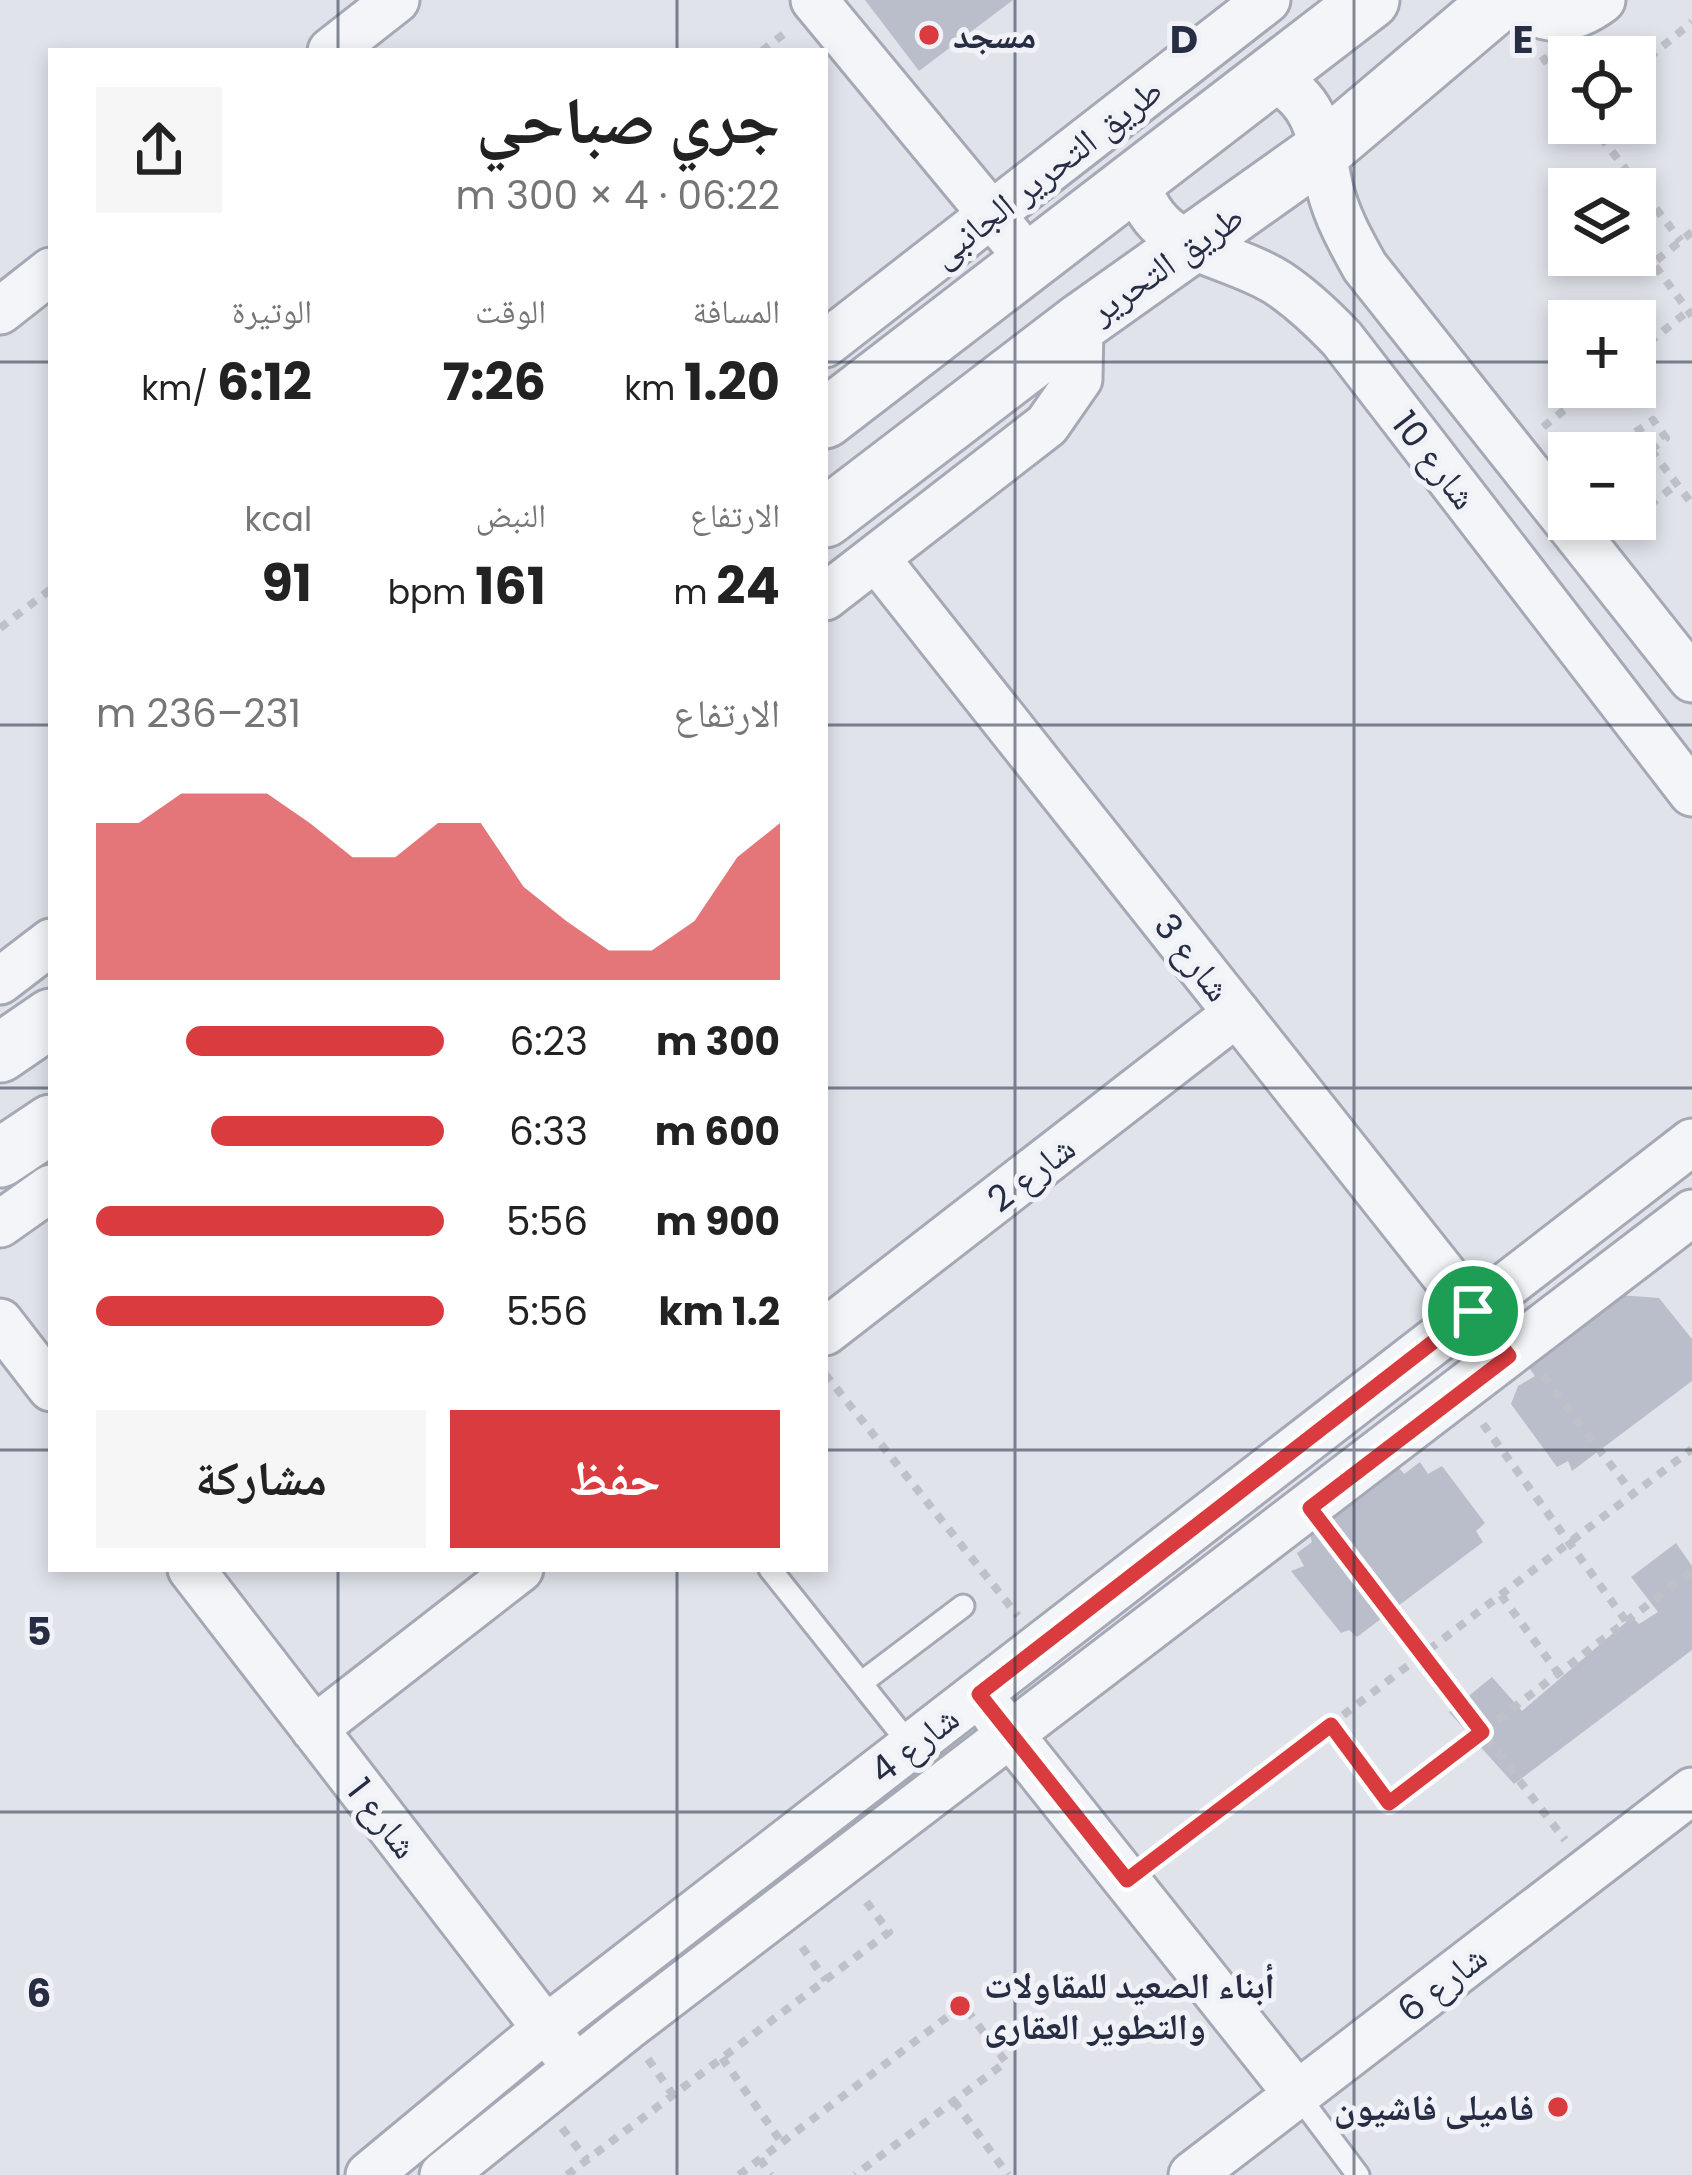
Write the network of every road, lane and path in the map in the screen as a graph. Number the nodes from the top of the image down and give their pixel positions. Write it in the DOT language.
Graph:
graph roads {
  1 [pos="396,0"];
  2 [pos="814,0"];
  3 [pos="1267,0"];
  4 [pos="1370,0"];
  5 [pos="1501,0"];
  6 [pos="1517,0"];
  7 [pos="1602,0"];
  8 [pos="1692,22"];
  9 [pos="335,48"];
  10 [pos="1656,52"];
  11 [pos="1272,77"];
  12 [pos="1606,144"];
  13 [pos="1325,148"];
  14 [pos="1138,182"];
  15 [pos="992,214"];
  16 [pos="1692,232"];
  17 [pos="1681,241"];
  18 [pos="1193,247"];
  19 [pos="1030,261"];
  20 [pos="48,273"];
  21 [pos="0,311"];
  22 [pos="1690,314"];
  23 [pos="1080,323"];
  24 [pos="1656,339"];
  25 [pos="828,342"];
  26 [pos="1567,408"];
  27 [pos="828,417"];
  28 [pos="1636,432"];
  29 [pos="1656,446"];
  30 [pos="1512,452"];
  31 [pos="1656,457"];
  32 [pos="1677,484"];
  33 [pos="1656,500"];
  34 [pos="1692,504"];
  35 [pos="828,516"];
  36 [pos="876,558"];
  37 [pos="48,591"];
  38 [pos="828,595"];
  39 [pos="0,628"];
  40 [pos="1692,679"];
  41 [pos="1692,793"];
  42 [pos="48,944"];
  43 [pos="0,981"];
  44 [pos="1237,1012"];
  45 [pos="48,1020"];
  46 [pos="0,1054"];
  47 [pos="48,1126"];
  48 [pos="1692,1142"];
  49 [pos="0,1158"];
  50 [pos="48,1190"];
  51 [pos="1692,1213"];
  52 [pos="0,1224"];
  53 [pos="1473,1311"];
  54 [pos="0,1322"];
  55 [pos="828,1330"];
  56 [pos="1515,1352"];
  57 [pos="828,1378"];
  58 [pos="48,1384"];
  59 [pos="1461,1394"];
  60 [pos="1692,1449"];
  61 [pos="1633,1494"];
  62 [pos="1310,1508"];
  63 [pos="1569,1543"];
  64 [pos="1692,1571"];
  65 [pos="193,1572"];
  66 [pos="516,1572"];
  67 [pos="772,1572"];
  68 [pos="1501,1595"];
  69 [pos="962,1606"];
  70 [pos="1626,1622"];
  71 [pos="1042,1645"];
  72 [pos="1423,1654"];
  73 [pos="1558,1673"];
  74 [pos="861,1683"];
  75 [pos="979,1694"];
  76 [pos="1331,1725"];
  77 [pos="314,1729"];
  78 [pos="1482,1732"];
  79 [pos="1012,1735"];
  80 [pos="911,1746"];
  81 [pos="1692,1791"];
  82 [pos="838,1865"];
  83 [pos="1588,1870"];
  84 [pos="1127,1880"];
  85 [pos="545,2029"];
  86 [pos="722,2058"];
  87 [pos="575,2067"];
  88 [pos="1298,2094"];
  89 [pos="954,2101"];
  90 [pos="782,2143"];
  91 [pos="760,2159"];
  92 [pos="369,2175"];
  93 [pos="443,2175"];
  94 [pos="567,2175"];
  95 [pos="739,2175"];
  96 [pos="771,2175"];
  97 [pos="855,2175"];
  98 [pos="1008,2175"];
  99 [pos="1192,2175"];
  100 [pos="1358,2175"];
  1 -- 9 [label="street"];
  2 -- 15 [label="street"];
  3 -- 15 [label="street, طريق التحرير الجانبى"];
  4 -- 11 [label="street"];
  5 -- 13 [label="street, طريق التحرير"];
  6 -- 7 [label="street"];
  8 -- 10 [label="path"];
  11 -- 13 [label="street, شارع 10"];
  11 -- 14 [label="street"];
  12 -- 17 [label="path"];
  13 -- 18 [label="street, طريق التحرير"];
  13 -- 30 [label="street, شارع 10"];
  14 -- 18 [label="street, شارع 10"];
  14 -- 19 [label="street"];
  15 -- 19 [label="street"];
  15 -- 25 [label="street, طريق التحرير الجانبى"];
  16 -- 17 [label="path"];
  17 -- 22 [label="path"];
  18 -- 23 [label="street, طريق التحرير"];
  18 -- 41 [label="street, شارع 10"];
  19 -- 27 [label="street"];
  20 -- 21 [label="street"];
  22 -- 24 [label="path"];
  23 -- 35 [label="street, طريق التحرير"];
  23 -- 36 [label="street"];
  26 -- 30 [label="path"];
  28 -- 29 [label="path"];
  30 -- 40 [label="street, شارع 10"];
  31 -- 32 [label="path"];
  32 -- 33 [label="path"];
  32 -- 34 [label="path"];
  36 -- 38 [label="street"];
  36 -- 44 [label="street, شارع 3"];
  37 -- 39 [label="path"];
  42 -- 43 [label="street"];
  44 -- 53 [label="street, شارع 3"];
  44 -- 55 [label="street, شارع 2"];
  45 -- 46 [label="street"];
  47 -- 49 [label="street"];
  48 -- 53 [label="street, شارع 4"];
  50 -- 52 [label="street"];
  51 -- 56 [label="street, شارع 4"];
  53 -- 56 [label="street, شارع 3"];
  53 -- 71 [label="street, شارع 4"];
  54 -- 58 [label="street"];
  56 -- 59 [label="street, شارع 4"];
  56 -- 61 [label="path"];
  57 -- 71 [label="path"];
  59 -- 62 [label="street, شارع 4"];
  59 -- 63 [label="path"];
  60 -- 61 [label="path"];
  61 -- 63 [label="path"];
  62 -- 72 [label="path"];
  62 -- 79 [label="street, شارع 4"];
  63 -- 68 [label="path"];
  63 -- 70 [label="path"];
  64 -- 70 [label="path"];
  65 -- 77 [label="street, شارع 1"];
  66 -- 77 [label="street"];
  67 -- 74 [label="lane"];
  68 -- 72 [label="path"];
  68 -- 73 [label="path"];
  69 -- 74 [label="lane"];
  70 -- 78 [label="path"];
  71 -- 75 [label="street, شارع 4"];
  72 -- 76 [label="path"];
  72 -- 78 [label="path"];
  74 -- 80 [label="lane"];
  75 -- 79 [label="street"];
  75 -- 80 [label="street, شارع 4"];
  76 -- 78 [label="path"];
  76 -- 84 [label="path"];
  77 -- 85 [label="street, شارع 1"];
  78 -- 83 [label="path"];
  79 -- 82 [label="street, شارع 4"];
  79 -- 84 [label="street"];
  80 -- 85 [label="street, شارع 4"];
  81 -- 83 [label="street, شارع 6"];
  82 -- 86 [label="path"];
  82 -- 87 [label="street, شارع 4"];
  83 -- 88 [label="street, شارع 6"];
  84 -- 88 [label="street"];
  85 -- 87 [label="street, شارع 1"];
  85 -- 92 [label="street, شارع 4"];
  86 -- 90 [label="path"];
  86 -- 94 [label="path"];
  87 -- 93 [label="street, شارع 4"];
  88 -- 99 [label="street, شارع 6"];
  88 -- 100 [label="lane"];
  89 -- 90 [label="path"];
  89 -- 97 [label="path"];
  89 -- 98 [label="path"];
  90 -- 91 [label="path"];
  91 -- 95 [label="path"];
  91 -- 96 [label="path"];
}
